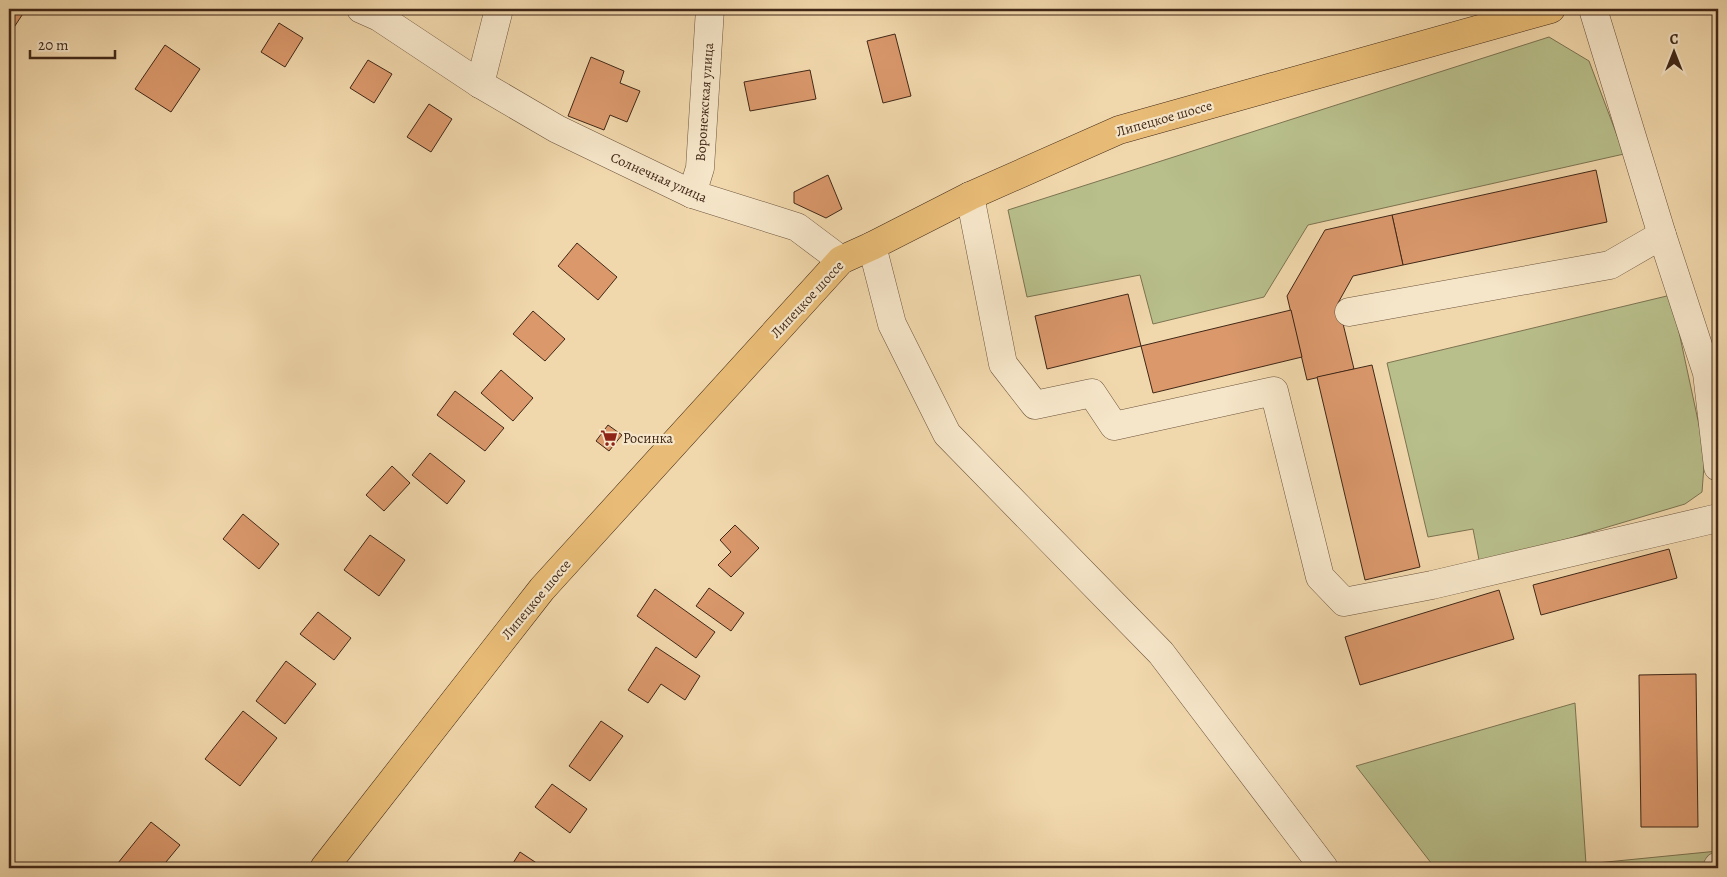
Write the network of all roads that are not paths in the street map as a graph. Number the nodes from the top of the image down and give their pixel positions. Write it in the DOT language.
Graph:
graph roads {
  1 [pos="361,9"];
  2 [pos="499,9"];
  3 [pos="710,9"];
  4 [pos="1551,9"];
  5 [pos="1592,9"];
  6 [pos="480,84"];
  7 [pos="692,194"];
  8 [pos="970,196"];
  9 [pos="1662,235"];
  10 [pos="872,246"];
  11 [pos="841,260"];
  12 [pos="1349,312"];
  13 [pos="1718,466"];
  14 [pos="1718,518"];
  15 [pos="324,868"];
  16 [pos="1324,868"];
  1 -- 6 [label="street, Солнечная улица"];
  2 -- 6 [label="street"];
  3 -- 7 [label="street, Воронежская улица"];
  4 -- 8 [label="main road, Липецкое шоссе"];
  5 -- 9 [label="street"];
  6 -- 7 [label="street, Солнечная улица"];
  7 -- 11 [label="street, Солнечная улица"];
  8 -- 10 [label="main road, Липецкое шоссе"];
  8 -- 14 [label="street"];
  9 -- 12 [label="street"];
  9 -- 13 [label="street"];
  10 -- 11 [label="main road, Липецкое шоссе"];
  10 -- 16 [label="street"];
  11 -- 15 [label="main road, Липецкое шоссе"];
}
